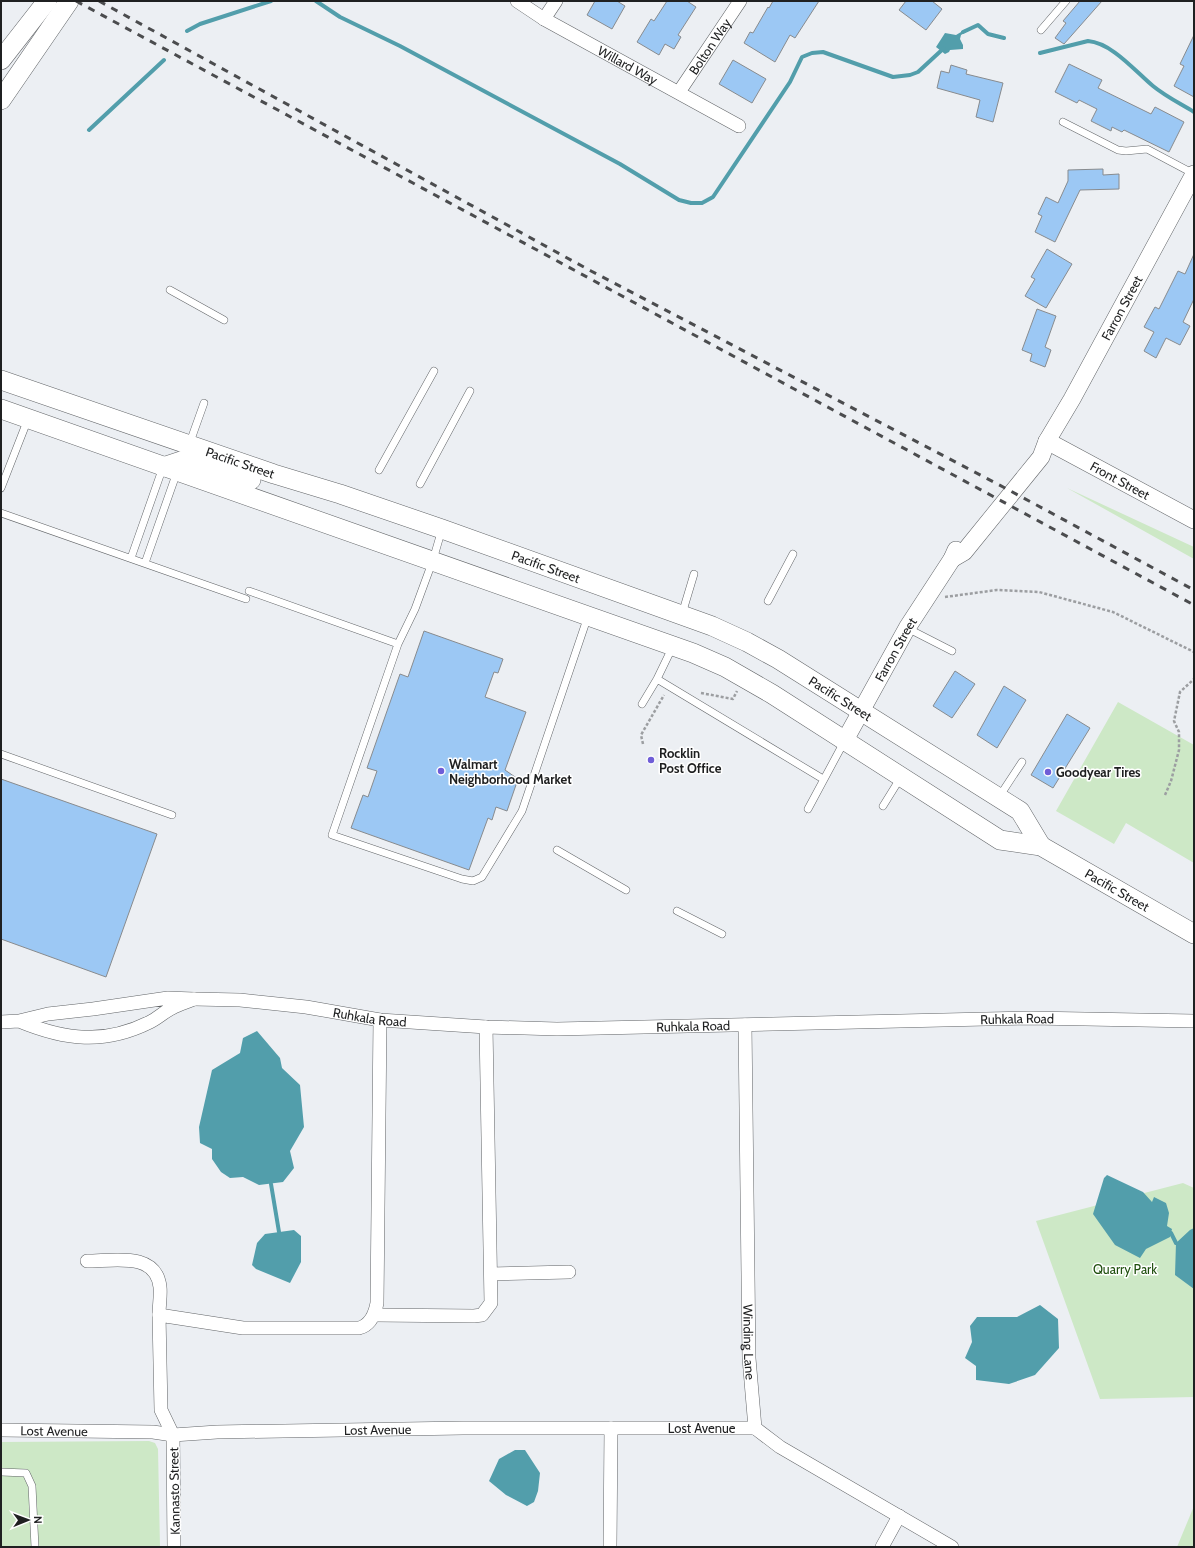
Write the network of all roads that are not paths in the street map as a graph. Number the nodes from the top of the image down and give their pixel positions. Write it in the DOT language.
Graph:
graph roads {
  1 [pos="46,1"];
  2 [pos="69,1"];
  3 [pos="517,1"];
  4 [pos="556,1"];
  5 [pos="740,1"];
  6 [pos="1066,1"];
  7 [pos="544,19"];
  8 [pos="1040,30"];
  9 [pos="1,60"];
  10 [pos="679,92"];
  11 [pos="1,100"];
  12 [pos="1063,122"];
  13 [pos="739,126"];
  14 [pos="1192,182"];
  15 [pos="170,290"];
  16 [pos="224,320"];
  17 [pos="434,370"];
  18 [pos="4,379"];
  19 [pos="470,391"];
  20 [pos="204,403"];
  21 [pos="1,408"];
  22 [pos="28,418"];
  23 [pos="1047,441"];
  24 [pos="188,445"];
  25 [pos="170,469"];
  26 [pos="379,470"];
  27 [pos="274,474"];
  28 [pos="420,484"];
  29 [pos="1,488"];
  30 [pos="1,513"];
  31 [pos="1194,520"];
  32 [pos="442,529"];
  33 [pos="793,554"];
  34 [pos="130,558"];
  35 [pos="434,560"];
  36 [pos="144,563"];
  37 [pos="694,574"];
  38 [pos="249,591"];
  39 [pos="246,599"];
  40 [pos="768,601"];
  41 [pos="682,614"];
  42 [pos="588,616"];
  43 [pos="907,628"];
  44 [pos="398,644"];
  45 [pos="673,646"];
  46 [pos="952,651"];
  47 [pos="657,679"];
  48 [pos="642,704"];
  49 [pos="860,711"];
  50 [pos="844,742"];
  51 [pos="1,754"];
  52 [pos="1022,762"];
  53 [pos="901,777"];
  54 [pos="823,779"];
  55 [pos="999,798"];
  56 [pos="883,806"];
  57 [pos="808,809"];
  58 [pos="172,815"];
  59 [pos="1041,846"];
  60 [pos="557,850"];
  61 [pos="626,890"];
  62 [pos="676,911"];
  63 [pos="722,934"];
  64 [pos="1194,934"];
  65 [pos="194,999"];
  66 [pos="380,1020"];
  67 [pos="19,1021"];
  68 [pos="1194,1021"];
  69 [pos="1,1022"];
  70 [pos="745,1025"];
  71 [pos="486,1027"];
  72 [pos="87,1261"];
  73 [pos="569,1272"];
  74 [pos="490,1274"];
  75 [pos="159,1315"];
  76 [pos="375,1315"];
  77 [pos="611,1428"];
  78 [pos="756,1428"];
  79 [pos="1,1430"];
  80 [pos="173,1435"];
  81 [pos="1,1472"];
  82 [pos="899,1516"];
  83 [pos="35,1547"];
  84 [pos="174,1547"];
  85 [pos="610,1547"];
  86 [pos="882,1547"];
  87 [pos="952,1547"];
  1 -- 9 [label="main road"];
  2 -- 11 [label="main road"];
  3 -- 7 [label="street, Willard Way"];
  4 -- 7 [label="street"];
  5 -- 10 [label="street, Bolton Way"];
  6 -- 8 [label="lane"];
  7 -- 10 [label="street, Willard Way"];
  10 -- 13 [label="street, Willard Way"];
  12 -- 14 [label="lane"];
  14 -- 23 [label="street, Farron Street"];
  15 -- 16 [label="lane"];
  17 -- 26 [label="lane"];
  18 -- 24 [label="main road, Pacific Street"];
  19 -- 28 [label="lane"];
  20 -- 24 [label="lane"];
  21 -- 22 [label="main road, Pacific Street"];
  22 -- 25 [label="main road, Pacific Street"];
  22 -- 29 [label="lane"];
  23 -- 31 [label="street, Front Street"];
  23 -- 43 [label="street, Farron Street"];
  24 -- 27 [label="main road, Pacific Street"];
  25 -- 27 [label="main road"];
  25 -- 34 [label="lane"];
  25 -- 35 [label="main road, Pacific Street"];
  25 -- 36 [label="lane"];
  27 -- 32 [label="main road, Pacific Street"];
  30 -- 34 [label="lane"];
  32 -- 35 [label="lane"];
  32 -- 41 [label="main road, Pacific Street"];
  33 -- 40 [label="lane"];
  34 -- 36 [label="lane"];
  35 -- 42 [label="main road, Pacific Street"];
  35 -- 44 [label="lane"];
  36 -- 39 [label="lane"];
  37 -- 41 [label="lane"];
  38 -- 44 [label="lane"];
  41 -- 49 [label="main road, Pacific Street"];
  42 -- 44 [label="lane"];
  42 -- 45 [label="main road, Pacific Street"];
  43 -- 46 [label="lane"];
  43 -- 49 [label="street, Farron Street"];
  45 -- 47 [label="lane"];
  45 -- 50 [label="main road, Pacific Street"];
  47 -- 48 [label="lane"];
  47 -- 54 [label="lane"];
  49 -- 50 [label="street, Farron Street"];
  49 -- 55 [label="main road, Pacific Street"];
  50 -- 53 [label="main road, Pacific Street"];
  50 -- 54 [label="lane"];
  51 -- 58 [label="lane"];
  52 -- 55 [label="lane"];
  53 -- 56 [label="lane"];
  53 -- 59 [label="main road, Pacific Street"];
  54 -- 57 [label="lane"];
  55 -- 59 [label="main road, Pacific Street"];
  59 -- 64 [label="main road, Pacific Street"];
  60 -- 61 [label="lane"];
  62 -- 63 [label="lane"];
  65 -- 66 [label="street, Ruhkala Road"];
  65 -- 67 [label="street, Ruhkala Road"];
  65 -- 67 [label="street, Ruhkala Road"];
  66 -- 71 [label="street, Ruhkala Road"];
  66 -- 76 [label="street"];
  67 -- 69 [label="street, Ruhkala Road"];
  68 -- 70 [label="street, Ruhkala Road"];
  70 -- 71 [label="street, Ruhkala Road"];
  70 -- 78 [label="street, Winding Lane"];
  71 -- 74 [label="street"];
  72 -- 75 [label="street"];
  73 -- 74 [label="street"];
  74 -- 76 [label="street"];
  75 -- 76 [label="street"];
  75 -- 80 [label="street"];
  77 -- 78 [label="street, Lost Avenue"];
  77 -- 80 [label="street, Lost Avenue"];
  77 -- 85 [label="street"];
  78 -- 82 [label="street"];
  79 -- 80 [label="street, Lost Avenue"];
  80 -- 84 [label="street, Kannasto Street"];
  81 -- 83 [label="lane"];
  82 -- 86 [label="street"];
  82 -- 87 [label="street"];
}
